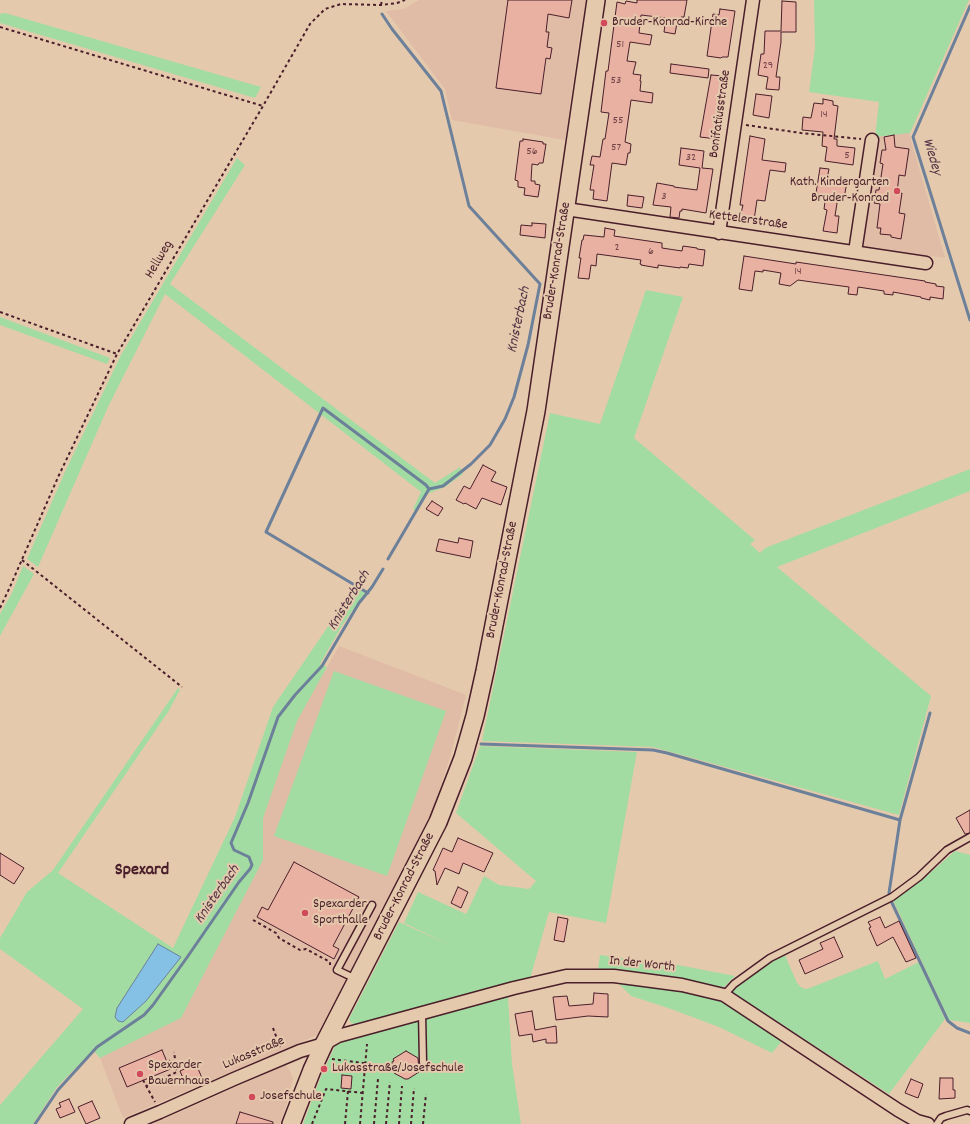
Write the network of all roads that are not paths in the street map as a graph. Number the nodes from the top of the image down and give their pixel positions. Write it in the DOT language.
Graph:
graph roads {
  1 [pos="596,0"];
  2 [pos="753,0"];
  3 [pos="872,140"];
  4 [pos="566,209"];
  5 [pos="720,232"];
  6 [pos="855,252"];
  7 [pos="926,262"];
  8 [pos="970,837"];
  9 [pos="372,905"];
  10 [pos="357,980"];
  11 [pos="724,995"];
  12 [pos="422,1013"];
  13 [pos="325,1052"];
  14 [pos="423,1062"];
  15 [pos="970,1111"];
  16 [pos="131,1124"];
  17 [pos="290,1124"];
  18 [pos="928,1124"];
  19 [pos="937,1124"];
  1 -- 4 [label="street, Bruder-Konrad-Straße"];
  2 -- 5 [label="street, Bonifatiusstraße"];
  3 -- 6 [label="street"];
  4 -- 5 [label="street, Kettelerstraße"];
  4 -- 10 [label="street, Bruder-Konrad-Straße"];
  5 -- 6 [label="street, Kettelerstraße"];
  6 -- 7 [label="street, Kettelerstraße"];
  8 -- 11 [label="lane"];
  9 -- 10 [label="lane"];
  10 -- 13 [label="street, Bruder-Konrad-Straße"];
  11 -- 12 [label="street, In der Worth"];
  11 -- 18 [label="street, In der Worth"];
  12 -- 13 [label="street, In der Worth"];
  12 -- 14 [label="lane"];
  13 -- 16 [label="street, Lukasstraße"];
  13 -- 17 [label="street, Bruder-Konrad-Straße"];
  15 -- 19 [label="lane"];
}
